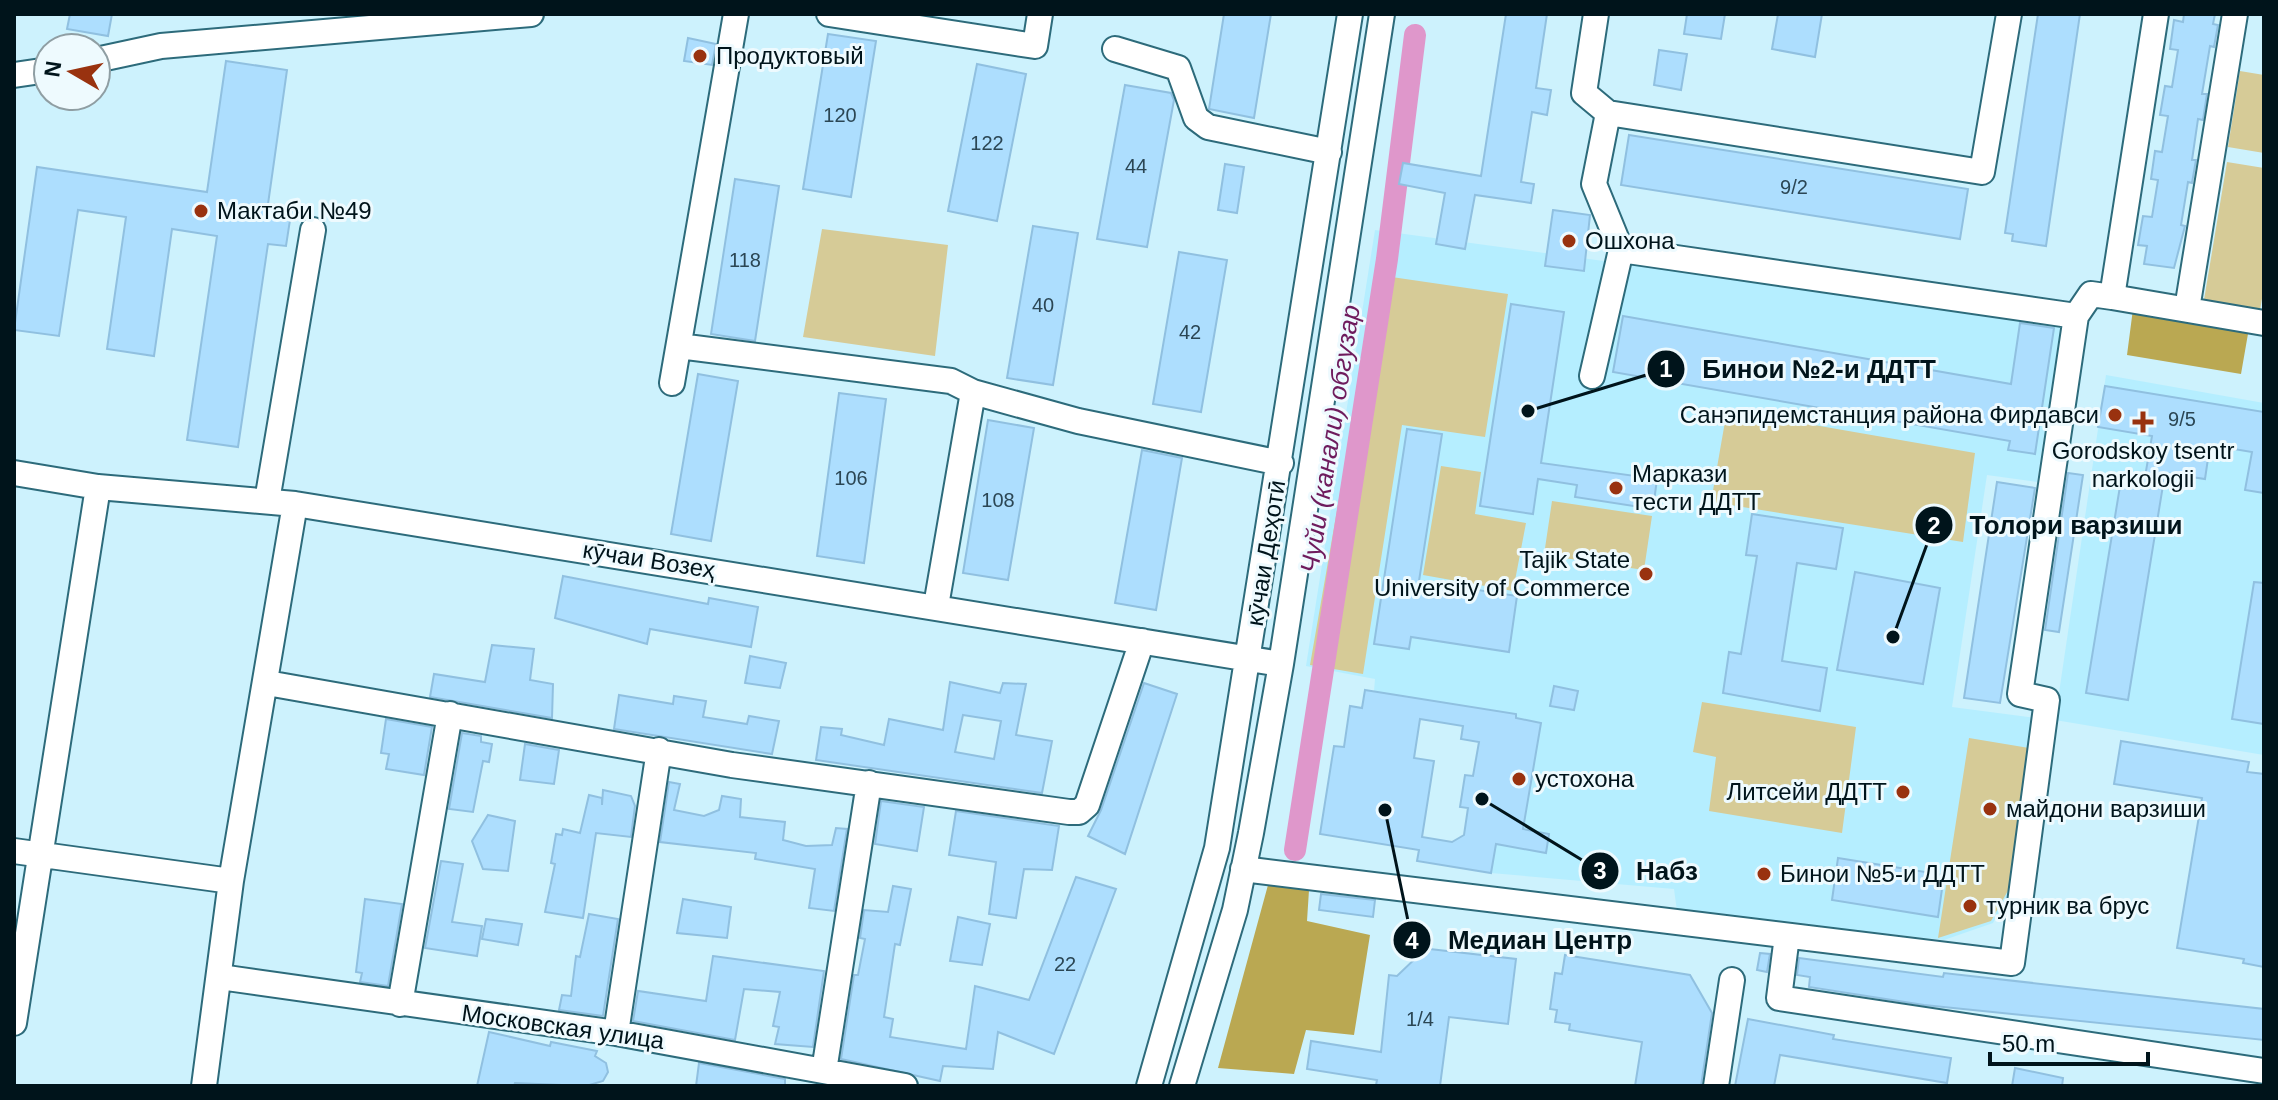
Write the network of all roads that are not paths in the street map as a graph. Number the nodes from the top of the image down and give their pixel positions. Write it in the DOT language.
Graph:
graph roads {
  1 [pos="531,14"];
  2 [pos="736,14"];
  3 [pos="829,14"];
  4 [pos="1040,14"];
  5 [pos="1350,14"];
  6 [pos="1382,14"];
  7 [pos="1596,14"];
  8 [pos="2009,14"];
  9 [pos="2156,14"];
  10 [pos="2235,14"];
  11 [pos="1115,49"];
  12 [pos="112,57"];
  13 [pos="1608,113"];
  14 [pos="1329,152"];
  15 [pos="313,230"];
  16 [pos="1621,250"];
  17 [pos="2112,297"];
  18 [pos="2187,309"];
  19 [pos="2076,316"];
  20 [pos="2264,323"];
  21 [pos="679,346"];
  22 [pos="1592,376"];
  23 [pos="672,383"];
  24 [pos="973,392"];
  25 [pos="1281,463"];
  26 [pos="14,473"];
  27 [pos="98,487"];
  28 [pos="267,501"];
  29 [pos="295,504"];
  30 [pos="936,606"];
  31 [pos="1142,641"];
  32 [pos="1249,658"];
  33 [pos="1281,664"];
  34 [pos="267,683"];
  35 [pos="450,714"];
  36 [pos="659,750"];
  37 [pos="869,783"];
  38 [pos="14,851"];
  39 [pos="41,856"];
  40 [pos="1243,869"];
  41 [pos="231,881"];
  42 [pos="1787,936"];
  43 [pos="220,977"];
  44 [pos="1732,980"];
  45 [pos="400,1004"];
  46 [pos="14,1023"];
  47 [pos="616,1033"];
  48 [pos="824,1071"];
  49 [pos="2264,1071"];
  50 [pos="204,1086"];
  51 [pos="905,1086"];
  52 [pos="1150,1086"];
  53 [pos="1157,1086"];
  54 [pos="1182,1086"];
  55 [pos="1716,1086"];
  1 -- 12 [label="street"];
  2 -- 21 [label="street"];
  3 -- 4 [label="street"];
  5 -- 14 [label="street, кӯчаи Деҳотӣ"];
  6 -- 33 [label="street, кӯчаи Деҳотӣ"];
  7 -- 13 [label="street"];
  8 -- 13 [label="street"];
  9 -- 17 [label="street"];
  10 -- 18 [label="street"];
  11 -- 14 [label="street"];
  13 -- 16 [label="street"];
  14 -- 25 [label="street, кӯчаи Деҳотӣ"];
  15 -- 28 [label="street"];
  16 -- 19 [label="street"];
  16 -- 22 [label="street"];
  17 -- 18 [label="street"];
  17 -- 19 [label="street"];
  18 -- 20 [label="street"];
  19 -- 42 [label="street"];
  21 -- 23 [label="street"];
  21 -- 24 [label="street"];
  24 -- 25 [label="street"];
  24 -- 30 [label="street"];
  25 -- 32 [label="street, кӯчаи Деҳотӣ"];
  26 -- 27 [label="street, кӯчаи Возеҳ"];
  27 -- 28 [label="street, кӯчаи Возеҳ"];
  27 -- 39 [label="street"];
  28 -- 29 [label="street, кӯчаи Возеҳ"];
  29 -- 30 [label="street, кӯчаи Возеҳ"];
  29 -- 34 [label="street"];
  30 -- 31 [label="street, кӯчаи Возеҳ"];
  31 -- 32 [label="street, кӯчаи Возеҳ"];
  31 -- 37 [label="street"];
  32 -- 33 [label="street, кӯчаи Возеҳ"];
  32 -- 52 [label="street, кӯчаи Деҳотӣ"];
  33 -- 40 [label="street, кӯчаи Деҳотӣ"];
  34 -- 35 [label="street"];
  34 -- 41 [label="street"];
  35 -- 36 [label="street"];
  35 -- 45 [label="street"];
  36 -- 37 [label="street"];
  36 -- 47 [label="street"];
  37 -- 48 [label="street"];
  38 -- 39 [label="street"];
  39 -- 41 [label="street"];
  39 -- 46 [label="street"];
  40 -- 42 [label="street"];
  40 -- 54 [label="street, кӯчаи Деҳотӣ"];
  41 -- 43 [label="street"];
  42 -- 49 [label="street"];
  43 -- 45 [label="street, Московская улица"];
  43 -- 50 [label="street"];
  44 -- 55 [label="street"];
  45 -- 47 [label="street, Московская улица"];
  47 -- 48 [label="street, Московская улица"];
  48 -- 51 [label="street, Московская улица"];
  52 -- 53 [label="street"];
}
